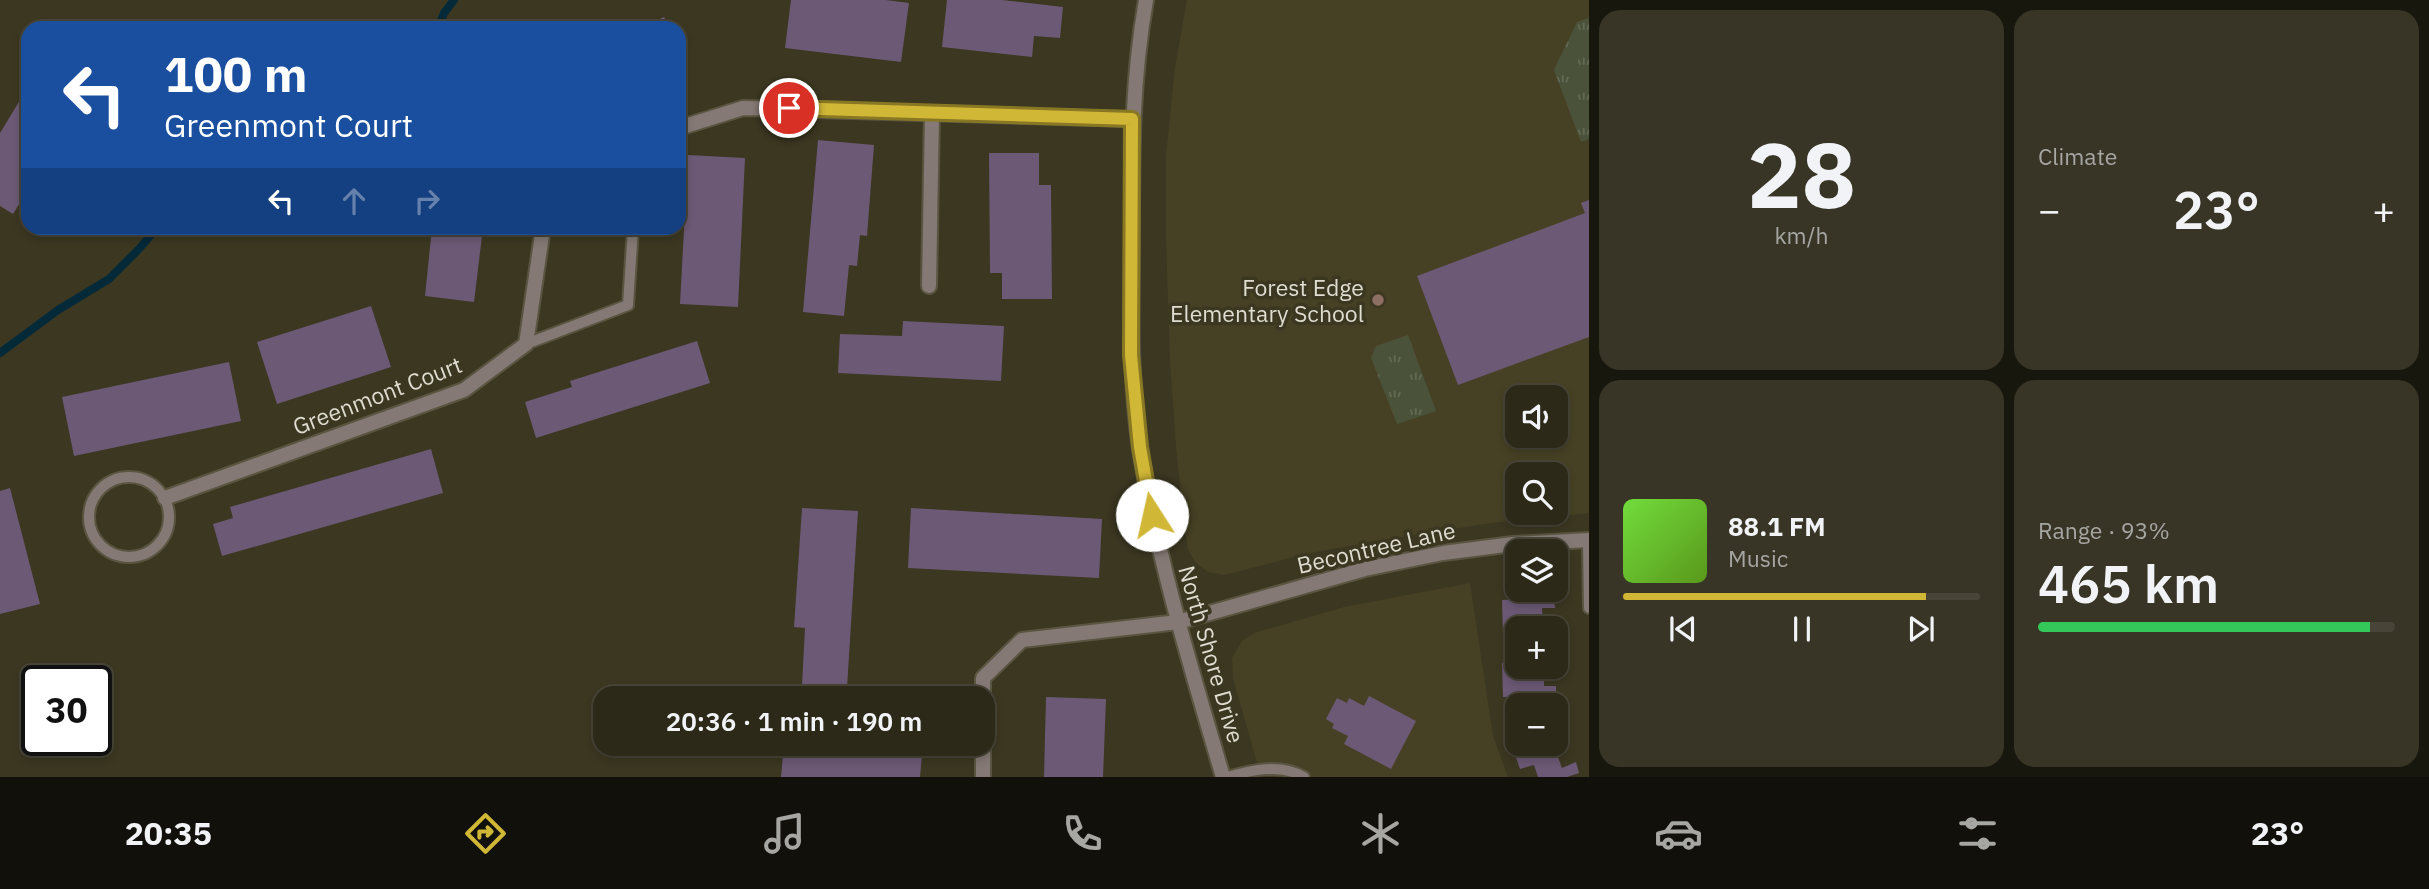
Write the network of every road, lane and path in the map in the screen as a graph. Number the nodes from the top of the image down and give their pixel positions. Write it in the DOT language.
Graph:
graph roads {
  1 [pos="1146,0"];
  2 [pos="932,113"];
  3 [pos="1132,119"];
  4 [pos="686,126"];
  5 [pos="541,235"];
  6 [pos="633,235"];
  7 [pos="929,286"];
  8 [pos="526,344"];
  9 [pos="165,498"];
  10 [pos="1588,540"];
  11 [pos="1589,608"];
  12 [pos="1178,622"];
  13 [pos="983,686"];
  14 [pos="983,756"];
  15 [pos="983,777"];
  16 [pos="1225,777"];
  17 [pos="1304,777"];
  1 -- 3 [label="street, North Shore Drive"];
  2 -- 3 [label="street"];
  2 -- 4 [label="street"];
  2 -- 7 [label="street"];
  3 -- 12 [label="street, North Shore Drive"];
  5 -- 8 [label="street"];
  6 -- 8 [label="lane"];
  8 -- 9 [label="street, Greenmont Court"];
  9 -- 9 [label="lane"];
  10 -- 11 [label="lane"];
  10 -- 12 [label="street, Becontree Lane"];
  12 -- 13 [label="street, Becontree Lane"];
  12 -- 16 [label="street, North Shore Drive"];
  14 -- 15 [label="street"];
  16 -- 17 [label="lane"];
}
